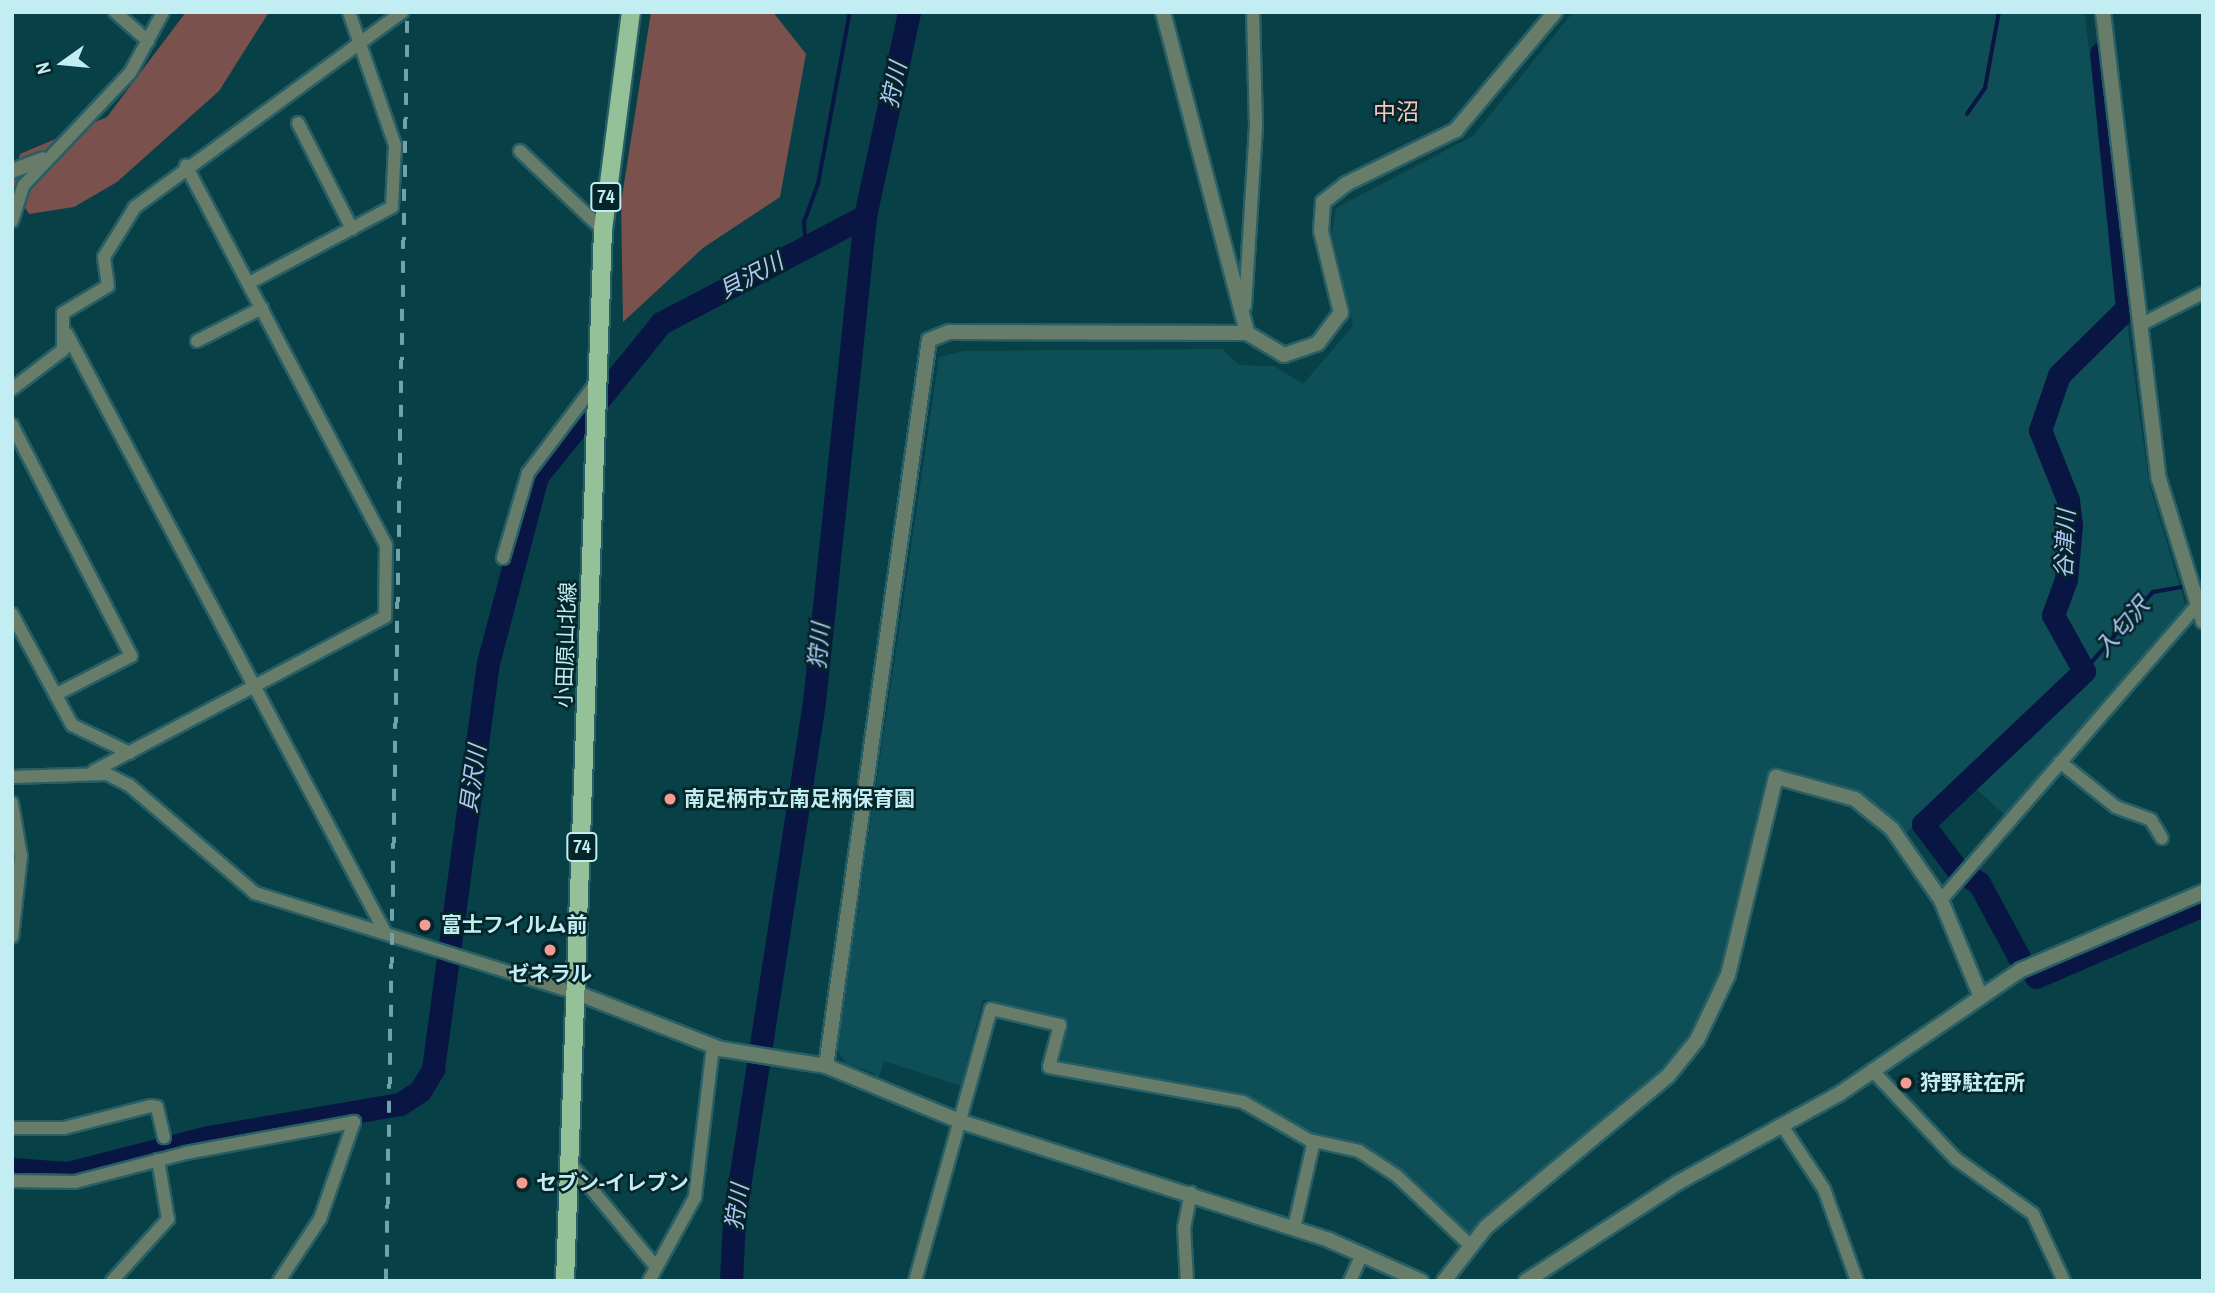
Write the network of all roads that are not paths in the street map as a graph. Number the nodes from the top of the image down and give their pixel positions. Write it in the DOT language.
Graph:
graph roads {
  1 [pos="115,12"];
  2 [pos="163,12"];
  3 [pos="349,12"];
  4 [pos="402,12"];
  5 [pos="631,12"];
  6 [pos="1163,12"];
  7 [pos="1253,12"];
  8 [pos="1555,12"];
  9 [pos="2103,12"];
  10 [pos="148,41"];
  11 [pos="359,44"];
  12 [pos="298,122"];
  13 [pos="520,151"];
  14 [pos="43,159"];
  15 [pos="186,166"];
  16 [pos="12,171"];
  17 [pos="12,220"];
  18 [pos="352,229"];
  19 [pos="603,230"];
  20 [pos="249,282"];
  21 [pos="2203,293"];
  22 [pos="1245,306"];
  23 [pos="262,308"];
  24 [pos="2142,324"];
  25 [pos="1247,332"];
  26 [pos="67,334"];
  27 [pos="197,341"];
  28 [pos="596,383"];
  29 [pos="12,389"];
  30 [pos="12,425"];
  31 [pos="503,558"];
  32 [pos="2197,605"];
  33 [pos="12,614"];
  34 [pos="2203,621"];
  35 [pos="256,688"];
  36 [pos="55,695"];
  37 [pos="130,753"];
  38 [pos="2060,762"];
  39 [pos="94,771"];
  40 [pos="12,777"];
  41 [pos="12,803"];
  42 [pos="2162,838"];
  43 [pos="2203,892"];
  44 [pos="1941,900"];
  45 [pos="385,932"];
  46 [pos="12,937"];
  47 [pos="577,993"];
  48 [pos="1981,997"];
  49 [pos="717,1048"];
  50 [pos="822,1065"];
  51 [pos="1872,1070"];
  52 [pos="962,1122"];
  53 [pos="1783,1127"];
  54 [pos="12,1128"];
  55 [pos="164,1137"];
  56 [pos="1314,1141"];
  57 [pos="158,1160"];
  58 [pos="570,1163"];
  59 [pos="12,1181"];
  60 [pos="1191,1193"];
  61 [pos="1294,1228"];
  62 [pos="1469,1244"];
  63 [pos="1362,1254"];
  64 [pos="656,1266"];
  65 [pos="112,1281"];
  66 [pos="279,1281"];
  67 [pos="565,1281"];
  68 [pos="649,1281"];
  69 [pos="915,1281"];
  70 [pos="1187,1281"];
  71 [pos="1350,1281"];
  72 [pos="1421,1281"];
  73 [pos="1444,1281"];
  74 [pos="1526,1281"];
  75 [pos="1857,1281"];
  76 [pos="2064,1281"];
  1 -- 10 [label="street"];
  2 -- 10 [label="street"];
  3 -- 11 [label="street"];
  4 -- 11 [label="street"];
  5 -- 19 [label="main road, 小田原山北線 / 74"];
  6 -- 22 [label="street"];
  7 -- 22 [label="street"];
  8 -- 25 [label="street"];
  9 -- 24 [label="street"];
  10 -- 14 [label="street"];
  11 -- 15 [label="street"];
  11 -- 18 [label="street"];
  12 -- 18 [label="street"];
  13 -- 19 [label="street"];
  14 -- 16 [label="street"];
  14 -- 17 [label="street"];
  15 -- 20 [label="street"];
  15 -- 26 [label="street"];
  18 -- 20 [label="street"];
  19 -- 28 [label="main road, 小田原山北線 / 74"];
  20 -- 23 [label="street"];
  21 -- 24 [label="street"];
  22 -- 25 [label="street"];
  23 -- 27 [label="street"];
  23 -- 35 [label="street"];
  24 -- 32 [label="street"];
  25 -- 50 [label="street"];
  26 -- 29 [label="street"];
  26 -- 35 [label="street"];
  28 -- 31 [label="street"];
  28 -- 47 [label="main road, 小田原山北線 / 74"];
  30 -- 36 [label="street"];
  32 -- 34 [label="street"];
  32 -- 38 [label="street"];
  33 -- 36 [label="street"];
  35 -- 37 [label="street"];
  35 -- 45 [label="street"];
  36 -- 37 [label="street"];
  37 -- 39 [label="street"];
  38 -- 42 [label="street"];
  38 -- 44 [label="street"];
  39 -- 40 [label="street"];
  39 -- 45 [label="street"];
  41 -- 46 [label="street"];
  43 -- 48 [label="street"];
  44 -- 48 [label="street"];
  44 -- 62 [label="street"];
  45 -- 47 [label="street"];
  47 -- 49 [label="street"];
  47 -- 58 [label="main road, 小田原山北線 / 74"];
  48 -- 51 [label="street"];
  49 -- 50 [label="street"];
  49 -- 64 [label="street"];
  50 -- 52 [label="street"];
  51 -- 53 [label="street"];
  51 -- 76 [label="street"];
  52 -- 56 [label="street"];
  52 -- 60 [label="street"];
  52 -- 69 [label="street"];
  53 -- 74 [label="street"];
  53 -- 75 [label="street"];
  54 -- 55 [label="street"];
  56 -- 61 [label="street"];
  56 -- 62 [label="street"];
  57 -- 59 [label="street"];
  57 -- 65 [label="street"];
  57 -- 66 [label="street"];
  58 -- 64 [label="street"];
  58 -- 67 [label="main road, 小田原山北線 / 74"];
  60 -- 61 [label="street"];
  60 -- 70 [label="street"];
  61 -- 63 [label="street"];
  62 -- 73 [label="street"];
  63 -- 71 [label="street"];
  63 -- 72 [label="street"];
  64 -- 68 [label="street"];
}
